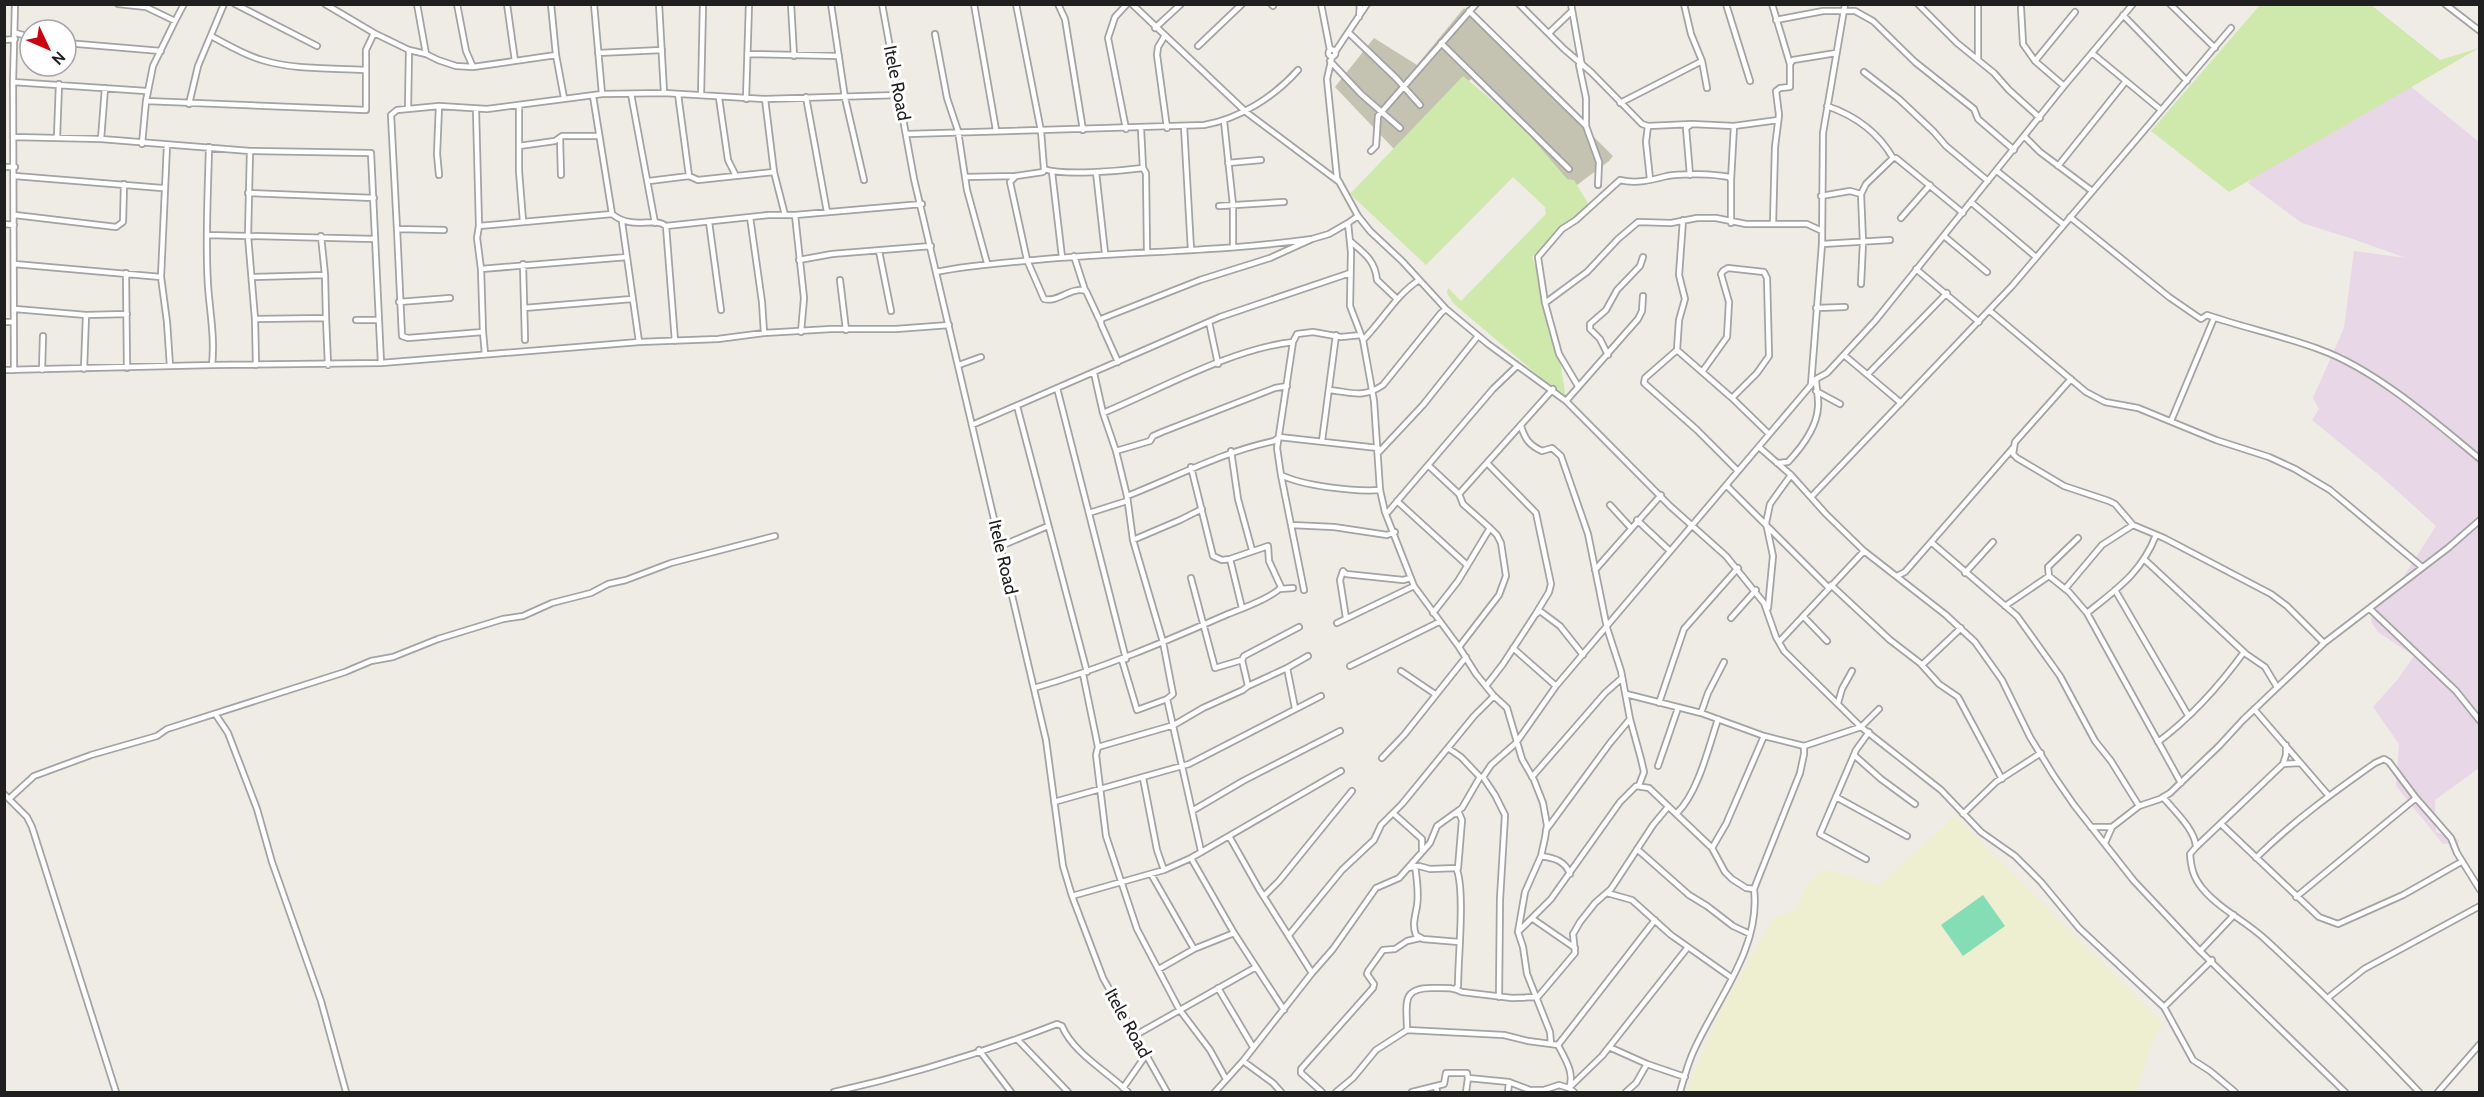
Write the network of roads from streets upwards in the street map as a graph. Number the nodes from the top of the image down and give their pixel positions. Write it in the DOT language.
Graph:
graph roads {
  1 [pos="15,4"];
  2 [pos="118,4"];
  3 [pos="184,4"];
  4 [pos="224,4"];
  5 [pos="235,4"];
  6 [pos="325,4"];
  7 [pos="410,4"];
  8 [pos="457,4"];
  9 [pos="507,4"];
  10 [pos="551,4"];
  11 [pos="594,4"];
  12 [pos="659,4"];
  13 [pos="703,4"];
  14 [pos="749,4"];
  15 [pos="791,4"];
  16 [pos="831,4"];
  17 [pos="882,4"];
  18 [pos="974,4"];
  19 [pos="1016,4"];
  20 [pos="1058,4"];
  21 [pos="1127,4"];
  22 [pos="1132,4"];
  23 [pos="1181,4"];
  24 [pos="1242,4"];
  25 [pos="1321,4"];
  26 [pos="1360,4"];
  27 [pos="1367,4"];
  28 [pos="1476,4"];
  29 [pos="1519,4"];
  30 [pos="1684,4"];
  31 [pos="1726,4"];
  32 [pos="1772,4"];
  33 [pos="1845,4"];
  34 [pos="1918,4"];
  35 [pos="1978,4"];
  36 [pos="2124,4"];
  37 [pos="2133,4"];
  38 [pos="2170,4"];
  39 [pos="2445,4"];
  40 [pos="141,5"];
  41 [pos="417,6"];
  42 [pos="1573,7"];
  43 [pos="2021,8"];
  44 [pos="2128,9"];
  45 [pos="1469,11"];
  46 [pos="2075,12"];
  47 [pos="1845,13"];
  48 [pos="2123,15"];
  49 [pos="1359,17"];
  50 [pos="1776,20"];
  51 [pos="176,21"];
  52 [pos="1155,28"];
  53 [pos="2231,28"];
  54 [pos="2480,31"];
  55 [pos="374,33"];
  56 [pos="1349,33"];
  57 [pos="1549,33"];
  58 [pos="935,34"];
  59 [pos="16,36"];
  60 [pos="211,36"];
  61 [pos="1164,37"];
  62 [pos="4,40"];
  63 [pos="78,44"];
  64 [pos="1441,44"];
  65 [pos="317,46"];
  66 [pos="1198,46"];
  67 [pos="2215,48"];
  68 [pos="409,50"];
  69 [pos="662,50"];
  70 [pos="161,51"];
  71 [pos="1333,51"];
  72 [pos="598,53"];
  73 [pos="1836,53"];
  74 [pos="2092,53"];
  75 [pos="426,54"];
  76 [pos="748,54"];
  77 [pos="556,55"];
  78 [pos="794,56"];
  79 [pos="839,56"];
  80 [pos="1331,59"];
  81 [pos="1978,59"];
  82 [pos="515,60"];
  83 [pos="1702,61"];
  84 [pos="2035,61"];
  85 [pos="1580,64"];
  86 [pos="1790,64"];
  87 [pos="473,67"];
  88 [pos="365,70"];
  89 [pos="1298,70"];
  90 [pos="1864,72"];
  91 [pos="1750,81"];
  92 [pos="2126,81"];
  93 [pos="2187,81"];
  94 [pos="13,82"];
  95 [pos="59,84"];
  96 [pos="1403,86"];
  97 [pos="2064,86"];
  98 [pos="105,88"];
  99 [pos="1707,88"];
  100 [pos="146,91"];
  101 [pos="664,93"];
  102 [pos="602,94"];
  103 [pos="631,94"];
  104 [pos="678,94"];
  105 [pos="701,95"];
  106 [pos="593,96"];
  107 [pos="899,96"];
  108 [pos="564,98"];
  109 [pos="719,98"];
  110 [pos="806,98"];
  111 [pos="845,98"];
  112 [pos="746,99"];
  113 [pos="765,99"];
  114 [pos="146,101"];
  115 [pos="1620,103"];
  116 [pos="189,104"];
  117 [pos="519,105"];
  118 [pos="1420,105"];
  119 [pos="439,106"];
  120 [pos="1827,106"];
  121 [pos="408,108"];
  122 [pos="476,110"];
  123 [pos="2161,110"];
  124 [pos="1246,112"];
  125 [pos="1381,112"];
  126 [pos="2040,118"];
  127 [pos="1779,120"];
  128 [pos="13,122"];
  129 [pos="1224,122"];
  130 [pos="4,123"];
  131 [pos="1692,124"];
  132 [pos="1184,126"];
  133 [pos="1586,126"];
  134 [pos="1648,126"];
  135 [pos="1734,126"];
  136 [pos="1167,128"];
  137 [pos="1400,128"];
  138 [pos="1083,129"];
  139 [pos="1126,129"];
  140 [pos="1141,129"];
  141 [pos="996,130"];
  142 [pos="958,131"];
  143 [pos="1041,131"];
  144 [pos="907,134"];
  145 [pos="598,136"];
  146 [pos="14,137"];
  147 [pos="57,137"];
  148 [pos="2025,137"];
  149 [pos="560,138"];
  150 [pos="101,139"];
  151 [pos="142,144"];
  152 [pos="167,145"];
  153 [pos="519,146"];
  154 [pos="209,147"];
  155 [pos="2014,150"];
  156 [pos="250,151"];
  157 [pos="1371,151"];
  158 [pos="1893,158"];
  159 [pos="1261,160"];
  160 [pos="1228,163"];
  161 [pos="2058,166"];
  162 [pos="4,167"];
  163 [pos="15,167"];
  164 [pos="1143,168"];
  165 [pos="1569,168"];
  166 [pos="1044,169"];
  167 [pos="1997,171"];
  168 [pos="774,172"];
  169 [pos="1052,172"];
  170 [pos="1096,172"];
  171 [pos="735,174"];
  172 [pos="439,175"];
  173 [pos="561,175"];
  174 [pos="15,176"];
  175 [pos="688,176"];
  176 [pos="1016,176"];
  177 [pos="1690,176"];
  178 [pos="965,177"];
  179 [pos="1650,179"];
  180 [pos="864,180"];
  181 [pos="1731,180"];
  182 [pos="648,181"];
  183 [pos="1338,181"];
  184 [pos="1988,181"];
  185 [pos="124,184"];
  186 [pos="1598,185"];
  187 [pos="1929,185"];
  188 [pos="164,189"];
  189 [pos="2092,191"];
  190 [pos="248,193"];
  191 [pos="1861,194"];
  192 [pos="1821,196"];
  193 [pos="374,198"];
  194 [pos="1284,202"];
  195 [pos="1972,203"];
  196 [pos="922,204"];
  197 [pos="1233,205"];
  198 [pos="1219,206"];
  199 [pos="827,212"];
  200 [pos="1963,213"];
  201 [pos="612,214"];
  202 [pos="15,215"];
  203 [pos="786,215"];
  204 [pos="795,215"];
  205 [pos="1358,216"];
  206 [pos="750,217"];
  207 [pos="1901,218"];
  208 [pos="2070,218"];
  209 [pos="1683,220"];
  210 [pos="524,221"];
  211 [pos="622,222"];
  212 [pos="655,222"];
  213 [pos="709,222"];
  214 [pos="1348,223"];
  215 [pos="1731,223"];
  216 [pos="4,224"];
  217 [pos="1773,224"];
  218 [pos="2063,224"];
  219 [pos="14,225"];
  220 [pos="479,226"];
  221 [pos="666,226"];
  222 [pos="396,230"];
  223 [pos="444,230"];
  224 [pos="1822,231"];
  225 [pos="208,235"];
  226 [pos="248,236"];
  227 [pos="321,236"];
  228 [pos="1944,236"];
  229 [pos="374,239"];
  230 [pos="1312,239"];
  231 [pos="1349,240"];
  232 [pos="1890,240"];
  233 [pos="1863,242"];
  234 [pos="1822,243"];
  235 [pos="931,246"];
  236 [pos="1233,247"];
  237 [pos="1191,250"];
  238 [pos="879,251"];
  239 [pos="1147,251"];
  240 [pos="1105,253"];
  241 [pos="1074,256"];
  242 [pos="1643,256"];
  243 [pos="627,257"];
  244 [pos="1062,257"];
  245 [pos="2036,257"];
  246 [pos="799,260"];
  247 [pos="1027,260"];
  248 [pos="987,263"];
  249 [pos="14,264"];
  250 [pos="524,264"];
  251 [pos="481,269"];
  252 [pos="1916,269"];
  253 [pos="936,272"];
  254 [pos="1987,272"];
  255 [pos="126,273"];
  256 [pos="1350,273"];
  257 [pos="325,275"];
  258 [pos="161,277"];
  259 [pos="253,277"];
  260 [pos="840,280"];
  261 [pos="1419,280"];
  262 [pos="1861,284"];
  263 [pos="1086,291"];
  264 [pos="1947,293"];
  265 [pos="1643,296"];
  266 [pos="450,298"];
  267 [pos="632,299"];
  268 [pos="1397,299"];
  269 [pos="399,302"];
  270 [pos="1545,303"];
  271 [pos="1845,307"];
  272 [pos="524,308"];
  273 [pos="1816,308"];
  274 [pos="15,309"];
  275 [pos="1446,309"];
  276 [pos="721,310"];
  277 [pos="891,311"];
  278 [pos="1990,311"];
  279 [pos="127,314"];
  280 [pos="86,315"];
  281 [pos="327,318"];
  282 [pos="2214,318"];
  283 [pos="255,319"];
  284 [pos="356,320"];
  285 [pos="379,320"];
  286 [pos="1100,321"];
  287 [pos="4,322"];
  288 [pos="14,322"];
  289 [pos="1209,322"];
  290 [pos="1979,322"];
  291 [pos="949,325"];
  292 [pos="846,330"];
  293 [pos="483,332"];
  294 [pos="764,333"];
  295 [pos="801,333"];
  296 [pos="1336,335"];
  297 [pos="43,336"];
  298 [pos="1478,336"];
  299 [pos="1362,338"];
  300 [pos="525,340"];
  301 [pos="675,340"];
  302 [pos="639,342"];
  303 [pos="1293,342"];
  304 [pos="1677,350"];
  305 [pos="485,354"];
  306 [pos="1608,355"];
  307 [pos="1844,355"];
  308 [pos="981,357"];
  309 [pos="1118,362"];
  310 [pos="381,363"];
  311 [pos="1218,364"];
  312 [pos="212,365"];
  313 [pos="256,365"];
  314 [pos="328,365"];
  315 [pos="959,365"];
  316 [pos="170,366"];
  317 [pos="1517,366"];
  318 [pos="127,368"];
  319 [pos="84,369"];
  320 [pos="4,370"];
  321 [pos="14,370"];
  322 [pos="42,370"];
  323 [pos="1702,372"];
  324 [pos="1094,373"];
  325 [pos="1868,374"];
  326 [pos="1816,379"];
  327 [pos="2071,379"];
  328 [pos="1811,385"];
  329 [pos="1287,386"];
  330 [pos="1578,386"];
  331 [pos="1056,388"];
  332 [pos="1553,389"];
  333 [pos="1329,390"];
  334 [pos="1816,391"];
  335 [pos="1372,392"];
  336 [pos="1732,398"];
  337 [pos="1566,401"];
  338 [pos="1900,403"];
  339 [pos="1840,404"];
  340 [pos="1017,406"];
  341 [pos="1103,413"];
  342 [pos="2171,422"];
  343 [pos="972,425"];
  344 [pos="1521,426"];
  345 [pos="1769,434"];
  346 [pos="1279,438"];
  347 [pos="1322,441"];
  348 [pos="1759,447"];
  349 [pos="2013,448"];
  350 [pos="1378,450"];
  351 [pos="1116,451"];
  352 [pos="1231,451"];
  353 [pos="2480,459"];
  354 [pos="1487,463"];
  355 [pos="1777,463"];
  356 [pos="1428,465"];
  357 [pos="1191,467"];
  358 [pos="1738,471"];
  359 [pos="1281,475"];
  360 [pos="1791,476"];
  361 [pos="1726,485"];
  362 [pos="1380,490"];
  363 [pos="1459,494"];
  364 [pos="1661,495"];
  365 [pos="1812,496"];
  366 [pos="1127,499"];
  367 [pos="1398,501"];
  368 [pos="1610,505"];
  369 [pos="1202,509"];
  370 [pos="1385,512"];
  371 [pos="1089,513"];
  372 [pos="1637,520"];
  373 [pos="2480,520"];
  374 [pos="1291,525"];
  375 [pos="1487,525"];
  376 [pos="2133,525"];
  377 [pos="1048,526"];
  378 [pos="1693,526"];
  379 [pos="1631,528"];
  380 [pos="1769,531"];
  381 [pos="1395,532"];
  382 [pos="2156,535"];
  383 [pos="775,536"];
  384 [pos="2078,538"];
  385 [pos="1133,540"];
  386 [pos="1930,542"];
  387 [pos="1993,542"];
  388 [pos="1001,546"];
  389 [pos="1252,550"];
  390 [pos="1670,551"];
  391 [pos="1864,551"];
  392 [pos="1230,559"];
  393 [pos="2145,560"];
  394 [pos="1467,565"];
  395 [pos="2422,567"];
  396 [pos="1737,568"];
  397 [pos="1595,570"];
  398 [pos="1905,572"];
  399 [pos="1965,573"];
  400 [pos="1897,576"];
  401 [pos="2049,576"];
  402 [pos="1191,578"];
  403 [pos="1411,578"];
  404 [pos="1908,585"];
  405 [pos="1414,586"];
  406 [pos="1830,586"];
  407 [pos="1293,588"];
  408 [pos="1280,589"];
  409 [pos="2065,589"];
  410 [pos="1304,590"];
  411 [pos="1755,590"];
  412 [pos="2115,590"];
  413 [pos="1769,597"];
  414 [pos="1764,603"];
  415 [pos="2005,606"];
  416 [pos="1242,608"];
  417 [pos="2370,609"];
  418 [pos="1767,611"];
  419 [pos="1433,613"];
  420 [pos="2087,614"];
  421 [pos="1535,615"];
  422 [pos="1803,616"];
  423 [pos="1346,618"];
  424 [pos="1731,618"];
  425 [pos="1439,622"];
  426 [pos="1337,623"];
  427 [pos="1203,625"];
  428 [pos="1299,627"];
  429 [pos="1607,628"];
  430 [pos="1961,628"];
  431 [pos="1827,641"];
  432 [pos="1163,642"];
  433 [pos="1779,642"];
  434 [pos="2324,643"];
  435 [pos="1459,647"];
  436 [pos="1513,648"];
  437 [pos="2244,652"];
  438 [pos="1308,656"];
  439 [pos="1583,656"];
  440 [pos="1466,657"];
  441 [pos="1124,659"];
  442 [pos="1242,660"];
  443 [pos="1724,662"];
  444 [pos="1922,665"];
  445 [pos="1350,666"];
  446 [pos="1287,668"];
  447 [pos="1401,671"];
  448 [pos="1852,671"];
  449 [pos="1085,673"];
  450 [pos="1622,678"];
  451 [pos="1248,686"];
  452 [pos="1486,686"];
  453 [pos="1556,686"];
  454 [pos="2277,687"];
  455 [pos="1034,688"];
  456 [pos="1435,694"];
  457 [pos="1626,694"];
  458 [pos="1321,696"];
  459 [pos="1494,696"];
  460 [pos="1167,699"];
  461 [pos="1659,703"];
  462 [pos="1838,703"];
  463 [pos="1295,708"];
  464 [pos="1678,708"];
  465 [pos="2254,709"];
  466 [pos="1879,710"];
  467 [pos="1701,714"];
  468 [pos="216,715"];
  469 [pos="2188,715"];
  470 [pos="1630,719"];
  471 [pos="1718,719"];
  472 [pos="2480,721"];
  473 [pos="1174,725"];
  474 [pos="1862,727"];
  475 [pos="1341,730"];
  476 [pos="1869,732"];
  477 [pos="1764,736"];
  478 [pos="2158,742"];
  479 [pos="1516,743"];
  480 [pos="2286,745"];
  481 [pos="1804,746"];
  482 [pos="1098,747"];
  483 [pos="1448,748"];
  484 [pos="2040,753"];
  485 [pos="1854,755"];
  486 [pos="1382,758"];
  487 [pos="2301,763"];
  488 [pos="2283,764"];
  489 [pos="1182,766"];
  490 [pos="1658,766"];
  491 [pos="1341,771"];
  492 [pos="1482,777"];
  493 [pos="1532,777"];
  494 [pos="1143,778"];
  495 [pos="2002,779"];
  496 [pos="2181,783"];
  497 [pos="1639,785"];
  498 [pos="1100,789"];
  499 [pos="1352,791"];
  500 [pos="4,794"];
  501 [pos="2329,796"];
  502 [pos="1836,797"];
  503 [pos="2163,797"];
  504 [pos="10,798"];
  505 [pos="2416,798"];
  506 [pos="1054,801"];
  507 [pos="1915,804"];
  508 [pos="2139,806"];
  509 [pos="1668,807"];
  510 [pos="1192,811"];
  511 [pos="1460,811"];
  512 [pos="1393,813"];
  513 [pos="1677,813"];
  514 [pos="1963,814"];
  515 [pos="2221,824"];
  516 [pos="2091,827"];
  517 [pos="2112,827"];
  518 [pos="1546,830"];
  519 [pos="1229,836"];
  520 [pos="1908,836"];
  521 [pos="2105,843"];
  522 [pos="2196,847"];
  523 [pos="1712,848"];
  524 [pos="1637,849"];
  525 [pos="1202,851"];
  526 [pos="1422,852"];
  527 [pos="1541,856"];
  528 [pos="1191,858"];
  529 [pos="2256,858"];
  530 [pos="1866,859"];
  531 [pos="2461,862"];
  532 [pos="1414,866"];
  533 [pos="1458,868"];
  534 [pos="1405,869"];
  535 [pos="1164,870"];
  536 [pos="1151,874"];
  537 [pos="1570,874"];
  538 [pos="1121,881"];
  539 [pos="1754,889"];
  540 [pos="2480,890"];
  541 [pos="1607,893"];
  542 [pos="1072,896"];
  543 [pos="1264,896"];
  544 [pos="2296,897"];
  545 [pos="2480,906"];
  546 [pos="2234,915"];
  547 [pos="1533,919"];
  548 [pos="1655,920"];
  549 [pos="1518,932"];
  550 [pos="1234,933"];
  551 [pos="1750,934"];
  552 [pos="1289,935"];
  553 [pos="1420,938"];
  554 [pos="1459,942"];
  555 [pos="1688,947"];
  556 [pos="1194,949"];
  557 [pos="1575,949"];
  558 [pos="2200,951"];
  559 [pos="2212,960"];
  560 [pos="1256,967"];
  561 [pos="1159,969"];
  562 [pos="1312,973"];
  563 [pos="1732,978"];
  564 [pos="1218,988"];
  565 [pos="1456,988"];
  566 [pos="1499,997"];
  567 [pos="1536,997"];
  568 [pos="2329,997"];
  569 [pos="2164,1007"];
  570 [pos="1179,1009"];
  571 [pos="1284,1010"];
  572 [pos="1407,1030"];
  573 [pos="1134,1036"];
  574 [pos="1017,1039"];
  575 [pos="1551,1044"];
  576 [pos="2480,1044"];
  577 [pos="1558,1045"];
  578 [pos="1253,1047"];
  579 [pos="1609,1047"];
  580 [pos="980,1050"];
  581 [pos="1146,1055"];
  582 [pos="1243,1061"];
  583 [pos="1647,1064"];
  584 [pos="1685,1077"];
  585 [pos="1468,1078"];
  586 [pos="1226,1079"];
  587 [pos="1509,1082"];
  588 [pos="870,1084"];
  589 [pos="1436,1086"];
  590 [pos="1123,1088"];
  591 [pos="1569,1088"];
  592 [pos="116,1092"];
  593 [pos="346,1092"];
  594 [pos="834,1092"];
  595 [pos="873,1092"];
  596 [pos="1011,1092"];
  597 [pos="1068,1092"];
  598 [pos="1128,1092"];
  599 [pos="1167,1092"];
  600 [pos="1218,1092"];
  601 [pos="1281,1092"];
  602 [pos="1322,1092"];
  603 [pos="1336,1092"];
  604 [pos="1412,1092"];
  605 [pos="1437,1092"];
  606 [pos="1466,1092"];
  607 [pos="1508,1092"];
  608 [pos="1574,1092"];
  609 [pos="1626,1092"];
  610 [pos="1680,1092"];
  611 [pos="2235,1092"];
  612 [pos="2345,1092"];
  613 [pos="2419,1092"];
  614 [pos="2438,1092"];
  1 -- 59 [label="street"];
  2 -- 40 [label="street"];
  3 -- 51 [label="street"];
  4 -- 60 [label="street"];
  5 -- 65 [label="street"];
  6 -- 55 [label="street"];
  7 -- 41 [label="street"];
  8 -- 87 [label="street"];
  9 -- 82 [label="street"];
  10 -- 77 [label="street"];
  11 -- 72 [label="street"];
  12 -- 69 [label="street"];
  13 -- 105 [label="street"];
  14 -- 76 [label="street"];
  15 -- 78 [label="street"];
  16 -- 79 [label="street"];
  17 -- 107 [label="street, Itele Road"];
  18 -- 141 [label="street"];
  19 -- 143 [label="street"];
  20 -- 138 [label="street"];
  21 -- 139 [label="street"];
  22 -- 52 [label="street"];
  23 -- 52 [label="street"];
  24 -- 66 [label="street"];
  25 -- 71 [label="street"];
  26 -- 49 [label="street"];
  27 -- 49 [label="street"];
  28 -- 45 [label="street"];
  29 -- 57 [label="street"];
  30 -- 83 [label="street"];
  31 -- 91 [label="street"];
  32 -- 50 [label="street"];
  33 -- 47 [label="street"];
  34 -- 81 [label="street"];
  35 -- 81 [label="street"];
  36 -- 44 [label="street"];
  37 -- 44 [label="street"];
  38 -- 67 [label="street"];
  39 -- 54 [label="street"];
  40 -- 51 [label="street"];
  41 -- 75 [label="street"];
  42 -- 57 [label="street"];
  42 -- 85 [label="street"];
  43 -- 84 [label="street"];
  44 -- 48 [label="street"];
  45 -- 64 [label="street"];
  45 -- 133 [label="street"];
  46 -- 84 [label="street"];
  47 -- 50 [label="street"];
  47 -- 73 [label="street"];
  47 -- 155 [label="street"];
  48 -- 74 [label="street"];
  48 -- 93 [label="street"];
  49 -- 56 [label="street"];
  50 -- 86 [label="street"];
  51 -- 70 [label="street"];
  52 -- 61 [label="street"];
  53 -- 67 [label="street"];
  55 -- 68 [label="street"];
  55 -- 88 [label="street"];
  56 -- 71 [label="street"];
  56 -- 96 [label="street"];
  57 -- 85 [label="street"];
  58 -- 142 [label="street"];
  59 -- 62 [label="street"];
  59 -- 94 [label="street"];
  60 -- 88 [label="street"];
  60 -- 116 [label="street"];
  61 -- 124 [label="street"];
  61 -- 136 [label="street"];
  63 -- 70 [label="street"];
  64 -- 96 [label="street"];
  64 -- 165 [label="street"];
  67 -- 93 [label="street"];
  68 -- 75 [label="street"];
  68 -- 121 [label="street"];
  69 -- 72 [label="street"];
  69 -- 101 [label="street"];
  70 -- 100 [label="street"];
  71 -- 80 [label="street"];
  72 -- 102 [label="street"];
  73 -- 86 [label="street"];
  73 -- 120 [label="street"];
  74 -- 92 [label="street"];
  74 -- 97 [label="street"];
  75 -- 87 [label="street"];
  76 -- 78 [label="street"];
  76 -- 112 [label="street"];
  77 -- 82 [label="street"];
  77 -- 108 [label="street"];
  78 -- 79 [label="street"];
  79 -- 111 [label="street"];
  80 -- 125 [label="street"];
  80 -- 183 [label="street"];
  81 -- 126 [label="street"];
  82 -- 87 [label="street"];
  83 -- 99 [label="street"];
  83 -- 115 [label="street"];
  84 -- 97 [label="street"];
  85 -- 115 [label="street"];
  85 -- 133 [label="street"];
  86 -- 127 [label="street"];
  88 -- 116 [label="street"];
  89 -- 124 [label="street"];
  90 -- 184 [label="street"];
  92 -- 123 [label="street"];
  92 -- 161 [label="street"];
  93 -- 123 [label="street"];
  94 -- 95 [label="street"];
  94 -- 128 [label="street"];
  95 -- 98 [label="street"];
  95 -- 147 [label="street"];
  96 -- 118 [label="street"];
  96 -- 125 [label="street"];
  97 -- 126 [label="street"];
  98 -- 100 [label="street"];
  98 -- 150 [label="street"];
  100 -- 114 [label="street"];
  101 -- 103 [label="street"];
  101 -- 104 [label="street"];
  102 -- 103 [label="street"];
  102 -- 106 [label="street"];
  103 -- 182 [label="street"];
  104 -- 105 [label="street"];
  104 -- 175 [label="street"];
  105 -- 109 [label="street"];
  106 -- 108 [label="street"];
  106 -- 145 [label="street"];
  107 -- 111 [label="street"];
  107 -- 144 [label="street, Itele Road"];
  108 -- 117 [label="street"];
  109 -- 112 [label="street"];
  109 -- 171 [label="street"];
  110 -- 111 [label="street"];
  110 -- 113 [label="street"];
  110 -- 199 [label="street"];
  111 -- 180 [label="street"];
  112 -- 113 [label="street"];
  113 -- 168 [label="street"];
  114 -- 116 [label="street"];
  114 -- 151 [label="street"];
  115 -- 134 [label="street"];
  117 -- 122 [label="street"];
  117 -- 153 [label="street"];
  119 -- 121 [label="street"];
  119 -- 122 [label="street"];
  119 -- 172 [label="street"];
  120 -- 158 [label="street"];
  120 -- 192 [label="street"];
  121 -- 222 [label="street"];
  122 -- 220 [label="street"];
  123 -- 189 [label="street"];
  124 -- 129 [label="street"];
  124 -- 183 [label="street"];
  125 -- 137 [label="street"];
  125 -- 157 [label="street"];
  126 -- 148 [label="street"];
  127 -- 135 [label="street"];
  127 -- 217 [label="street"];
  128 -- 130 [label="street"];
  128 -- 146 [label="street"];
  129 -- 132 [label="street"];
  129 -- 160 [label="street"];
  131 -- 134 [label="street"];
  131 -- 135 [label="street"];
  131 -- 177 [label="street"];
  132 -- 136 [label="street"];
  132 -- 237 [label="street"];
  133 -- 186 [label="street"];
  134 -- 179 [label="street"];
  135 -- 181 [label="street"];
  136 -- 140 [label="street"];
  138 -- 139 [label="street"];
  138 -- 143 [label="street"];
  139 -- 140 [label="street"];
  140 -- 164 [label="street"];
  141 -- 142 [label="street"];
  141 -- 143 [label="street"];
  142 -- 144 [label="street"];
  142 -- 178 [label="street"];
  143 -- 166 [label="street"];
  144 -- 196 [label="street, Itele Road"];
  145 -- 149 [label="street"];
  145 -- 201 [label="street"];
  146 -- 147 [label="street"];
  146 -- 163 [label="street"];
  147 -- 150 [label="street"];
  148 -- 155 [label="street"];
  148 -- 161 [label="street"];
  149 -- 153 [label="street"];
  149 -- 173 [label="street"];
  150 -- 151 [label="street"];
  151 -- 152 [label="street"];
  152 -- 154 [label="street"];
  152 -- 188 [label="street"];
  153 -- 210 [label="street"];
  154 -- 156 [label="street"];
  154 -- 225 [label="street"];
  155 -- 167 [label="street"];
  156 -- 190 [label="street"];
  156 -- 193 [label="street"];
  158 -- 187 [label="street"];
  158 -- 191 [label="street"];
  159 -- 160 [label="street"];
  160 -- 197 [label="street"];
  161 -- 189 [label="street"];
  162 -- 163 [label="street"];
  163 -- 174 [label="street"];
  164 -- 170 [label="street"];
  164 -- 239 [label="street"];
  166 -- 169 [label="street"];
  166 -- 176 [label="street"];
  167 -- 184 [label="street"];
  167 -- 218 [label="street"];
  168 -- 171 [label="street"];
  168 -- 203 [label="street"];
  169 -- 170 [label="street"];
  169 -- 244 [label="street"];
  170 -- 240 [label="street"];
  171 -- 175 [label="street"];
  174 -- 185 [label="street"];
  174 -- 202 [label="street"];
  175 -- 182 [label="street"];
  176 -- 178 [label="street"];
  176 -- 247 [label="street"];
  177 -- 179 [label="street"];
  177 -- 181 [label="street"];
  178 -- 248 [label="street"];
  179 -- 270 [label="street"];
  181 -- 215 [label="street"];
  182 -- 212 [label="street"];
  183 -- 205 [label="street"];
  184 -- 195 [label="street"];
  185 -- 188 [label="street"];
  185 -- 202 [label="street"];
  187 -- 200 [label="street"];
  187 -- 207 [label="street"];
  188 -- 258 [label="street"];
  189 -- 208 [label="street"];
  190 -- 193 [label="street"];
  190 -- 226 [label="street"];
  191 -- 192 [label="street"];
  191 -- 233 [label="street"];
  192 -- 224 [label="street"];
  193 -- 229 [label="street"];
  194 -- 197 [label="street"];
  195 -- 200 [label="street"];
  195 -- 245 [label="street"];
  196 -- 199 [label="street"];
  196 -- 235 [label="street, Itele Road"];
  197 -- 198 [label="street"];
  197 -- 236 [label="street"];
  199 -- 204 [label="street"];
  200 -- 228 [label="street"];
  201 -- 210 [label="street"];
  201 -- 211 [label="street"];
  202 -- 219 [label="street"];
  203 -- 204 [label="street"];
  203 -- 206 [label="street"];
  204 -- 246 [label="street"];
  205 -- 214 [label="street"];
  205 -- 261 [label="street"];
  206 -- 213 [label="street"];
  206 -- 294 [label="street"];
  208 -- 218 [label="street"];
  208 -- 282 [label="street"];
  209 -- 215 [label="street"];
  209 -- 270 [label="street"];
  209 -- 304 [label="street"];
  210 -- 220 [label="street"];
  211 -- 212 [label="street"];
  211 -- 243 [label="street"];
  212 -- 221 [label="street"];
  213 -- 221 [label="street"];
  213 -- 276 [label="street"];
  214 -- 230 [label="street"];
  214 -- 231 [label="street"];
  215 -- 217 [label="street"];
  216 -- 219 [label="street"];
  217 -- 224 [label="street"];
  218 -- 245 [label="street"];
  219 -- 249 [label="street"];
  220 -- 251 [label="street"];
  221 -- 301 [label="street"];
  222 -- 223 [label="street"];
  222 -- 269 [label="street"];
  224 -- 234 [label="street"];
  225 -- 226 [label="street"];
  225 -- 312 [label="street"];
  226 -- 227 [label="street"];
  226 -- 259 [label="street"];
  227 -- 229 [label="street"];
  227 -- 257 [label="street"];
  228 -- 252 [label="street"];
  228 -- 254 [label="street"];
  229 -- 285 [label="street"];
  230 -- 236 [label="street"];
  230 -- 286 [label="street"];
  231 -- 256 [label="street"];
  231 -- 268 [label="street"];
  232 -- 233 [label="street"];
  233 -- 234 [label="street"];
  233 -- 262 [label="street"];
  234 -- 273 [label="street"];
  235 -- 238 [label="street"];
  235 -- 253 [label="street, Itele Road"];
  236 -- 237 [label="street"];
  237 -- 239 [label="street"];
  238 -- 246 [label="street"];
  238 -- 277 [label="street"];
  239 -- 240 [label="street"];
  240 -- 241 [label="street"];
  241 -- 244 [label="street"];
  241 -- 263 [label="street"];
  242 -- 306 [label="street"];
  243 -- 250 [label="street"];
  243 -- 267 [label="street"];
  244 -- 247 [label="street"];
  245 -- 278 [label="street"];
  246 -- 295 [label="street"];
  247 -- 248 [label="street"];
  247 -- 263 [label="street"];
  248 -- 253 [label="street"];
  249 -- 255 [label="street"];
  249 -- 274 [label="street"];
  250 -- 251 [label="street"];
  250 -- 272 [label="street"];
  251 -- 293 [label="street"];
  252 -- 264 [label="street"];
  252 -- 307 [label="street"];
  253 -- 291 [label="street, Itele Road"];
  255 -- 258 [label="street"];
  255 -- 279 [label="street"];
  256 -- 289 [label="street"];
  256 -- 299 [label="street"];
  257 -- 259 [label="street"];
  257 -- 281 [label="street"];
  258 -- 316 [label="street"];
  259 -- 283 [label="street"];
  260 -- 292 [label="street"];
  261 -- 268 [label="street"];
  261 -- 275 [label="street"];
  263 -- 286 [label="street"];
  264 -- 290 [label="street"];
  264 -- 325 [label="street"];
  265 -- 306 [label="street"];
  266 -- 269 [label="street"];
  267 -- 272 [label="street"];
  267 -- 302 [label="street"];
  268 -- 299 [label="street"];
  269 -- 293 [label="street"];
  270 -- 330 [label="street"];
  271 -- 273 [label="street"];
  272 -- 300 [label="street"];
  273 -- 328 [label="street"];
  274 -- 280 [label="street"];
  274 -- 288 [label="street"];
  275 -- 298 [label="street"];
  275 -- 335 [label="street"];
  278 -- 290 [label="street"];
  278 -- 327 [label="street"];
  279 -- 280 [label="street"];
  279 -- 318 [label="street"];
  280 -- 319 [label="street"];
  281 -- 283 [label="street"];
  281 -- 314 [label="street"];
  282 -- 342 [label="street"];
  282 -- 353 [label="street"];
  283 -- 313 [label="street"];
  284 -- 285 [label="street"];
  285 -- 310 [label="street"];
  286 -- 309 [label="street"];
  287 -- 288 [label="street"];
  288 -- 321 [label="street"];
  289 -- 309 [label="street"];
  289 -- 311 [label="street"];
  290 -- 338 [label="street"];
  291 -- 292 [label="street"];
  291 -- 315 [label="street, Itele Road"];
  292 -- 295 [label="street"];
  293 -- 305 [label="street"];
  294 -- 295 [label="street"];
  294 -- 301 [label="street"];
  296 -- 299 [label="street"];
  296 -- 303 [label="street"];
  296 -- 333 [label="street"];
  297 -- 322 [label="street"];
  298 -- 317 [label="street"];
  298 -- 350 [label="street"];
  299 -- 335 [label="street"];
  301 -- 302 [label="street"];
  302 -- 305 [label="street"];
  303 -- 311 [label="street"];
  303 -- 329 [label="street"];
  304 -- 323 [label="street"];
  304 -- 358 [label="street"];
  305 -- 310 [label="street"];
  306 -- 330 [label="street"];
  307 -- 325 [label="street"];
  307 -- 326 [label="street"];
  308 -- 315 [label="street"];
  309 -- 324 [label="street"];
  310 -- 314 [label="street"];
  311 -- 341 [label="street"];
  312 -- 313 [label="street"];
  312 -- 316 [label="street"];
  313 -- 314 [label="street"];
  315 -- 343 [label="street, Itele Road"];
  316 -- 318 [label="street"];
  317 -- 332 [label="street"];
  317 -- 356 [label="street"];
  318 -- 319 [label="street"];
  319 -- 322 [label="street"];
  320 -- 321 [label="street"];
  321 -- 322 [label="street"];
  323 -- 336 [label="street"];
  323 -- 336 [label="street"];
  324 -- 331 [label="street"];
  324 -- 341 [label="street"];
  325 -- 338 [label="street"];
  326 -- 328 [label="street"];
  326 -- 334 [label="street"];
  327 -- 342 [label="street"];
  327 -- 349 [label="street"];
  328 -- 345 [label="street"];
  329 -- 346 [label="street"];
  329 -- 351 [label="street"];
  330 -- 337 [label="street"];
  331 -- 340 [label="street"];
  331 -- 371 [label="street"];
  332 -- 337 [label="street"];
  332 -- 344 [label="street"];
  333 -- 335 [label="street"];
  333 -- 347 [label="street"];
  334 -- 339 [label="street"];
  334 -- 355 [label="street"];
  335 -- 350 [label="street"];
  336 -- 345 [label="street"];
  337 -- 364 [label="street"];
  338 -- 365 [label="street"];
  340 -- 343 [label="street"];
  340 -- 377 [label="street"];
  341 -- 351 [label="street"];
  342 -- 395 [label="street"];
  343 -- 388 [label="street, Itele Road"];
  344 -- 354 [label="street"];
  344 -- 397 [label="street"];
  345 -- 348 [label="street"];
  346 -- 347 [label="street"];
  346 -- 352 [label="street"];
  346 -- 359 [label="street"];
  347 -- 350 [label="street"];
  348 -- 355 [label="street"];
  348 -- 358 [label="street"];
  349 -- 376 [label="street"];
  349 -- 386 [label="street"];
  350 -- 362 [label="street"];
  351 -- 366 [label="street"];
  352 -- 357 [label="street"];
  352 -- 389 [label="street"];
  354 -- 363 [label="street"];
  354 -- 421 [label="street"];
  355 -- 360 [label="street"];
  356 -- 363 [label="street"];
  356 -- 367 [label="street"];
  357 -- 366 [label="street"];
  357 -- 369 [label="street"];
  358 -- 361 [label="street"];
  359 -- 362 [label="street"];
  359 -- 374 [label="street"];
  360 -- 365 [label="street"];
  360 -- 380 [label="street"];
  361 -- 378 [label="street"];
  361 -- 380 [label="street"];
  362 -- 370 [label="street"];
  363 -- 375 [label="street"];
  364 -- 372 [label="street"];
  364 -- 378 [label="street"];
  365 -- 391 [label="street"];
  366 -- 371 [label="street"];
  366 -- 385 [label="street"];
  367 -- 370 [label="street"];
  367 -- 394 [label="street"];
  368 -- 379 [label="street"];
  369 -- 385 [label="street"];
  369 -- 392 [label="street"];
  370 -- 381 [label="street"];
  371 -- 441 [label="street"];
  372 -- 379 [label="street"];
  372 -- 390 [label="street"];
  373 -- 395 [label="street"];
  374 -- 381 [label="street"];
  374 -- 410 [label="street"];
  375 -- 394 [label="street"];
  375 -- 435 [label="street"];
  376 -- 382 [label="street"];
  376 -- 409 [label="street"];
  377 -- 388 [label="street"];
  377 -- 449 [label="street"];
  378 -- 390 [label="street"];
  378 -- 396 [label="street"];
  379 -- 397 [label="street"];
  380 -- 406 [label="street"];
  380 -- 413 [label="street"];
  381 -- 403 [label="street"];
  382 -- 393 [label="street"];
  382 -- 434 [label="street"];
  383 -- 468 [label="street"];
  384 -- 401 [label="street"];
  385 -- 432 [label="street"];
  386 -- 398 [label="street"];
  386 -- 399 [label="street"];
  387 -- 399 [label="street"];
  388 -- 455 [label="street, Itele Road"];
  389 -- 392 [label="street"];
  389 -- 408 [label="street"];
  390 -- 429 [label="street"];
  391 -- 400 [label="street"];
  391 -- 406 [label="street"];
  392 -- 416 [label="street"];
  393 -- 412 [label="street"];
  393 -- 437 [label="street"];
  394 -- 419 [label="street"];
  395 -- 417 [label="street"];
  396 -- 411 [label="street"];
  396 -- 461 [label="street"];
  397 -- 429 [label="street"];
  398 -- 400 [label="street"];
  398 -- 404 [label="street"];
  399 -- 415 [label="street"];
  400 -- 404 [label="street"];
  401 -- 409 [label="street"];
  401 -- 415 [label="street"];
  402 -- 427 [label="street"];
  403 -- 405 [label="street"];
  403 -- 423 [label="street"];
  404 -- 430 [label="street"];
  405 -- 419 [label="street"];
  405 -- 423 [label="street"];
  406 -- 422 [label="street"];
  406 -- 444 [label="street"];
  407 -- 408 [label="street"];
  408 -- 416 [label="street"];
  409 -- 420 [label="street"];
  411 -- 414 [label="street"];
  411 -- 424 [label="street"];
  412 -- 420 [label="street"];
  412 -- 469 [label="street"];
  413 -- 414 [label="street"];
  413 -- 418 [label="street"];
  414 -- 418 [label="street"];
  415 -- 508 [label="street"];
  416 -- 427 [label="street"];
  417 -- 434 [label="street"];
  417 -- 472 [label="street"];
  418 -- 433 [label="street"];
  419 -- 425 [label="street"];
  420 -- 478 [label="street"];
  421 -- 436 [label="street"];
  421 -- 439 [label="street"];
  422 -- 431 [label="street"];
  422 -- 433 [label="street"];
  423 -- 426 [label="street"];
  425 -- 435 [label="street"];
  425 -- 445 [label="street"];
  427 -- 432 [label="street"];
  427 -- 442 [label="street"];
  428 -- 442 [label="street"];
  429 -- 439 [label="street"];
  429 -- 450 [label="street"];
  430 -- 444 [label="street"];
  430 -- 484 [label="street"];
  432 -- 441 [label="street"];
  432 -- 460 [label="street"];
  433 -- 462 [label="street"];
  434 -- 454 [label="street"];
  435 -- 440 [label="street"];
  436 -- 452 [label="street"];
  436 -- 453 [label="street"];
  437 -- 454 [label="street"];
  437 -- 469 [label="street"];
  438 -- 446 [label="street"];
  439 -- 453 [label="street"];
  440 -- 452 [label="street"];
  440 -- 456 [label="street"];
  441 -- 449 [label="street"];
  441 -- 460 [label="street"];
  442 -- 451 [label="street"];
  443 -- 467 [label="street"];
  444 -- 495 [label="street"];
  446 -- 451 [label="street"];
  446 -- 463 [label="street"];
  447 -- 456 [label="street"];
  448 -- 462 [label="street"];
  449 -- 455 [label="street"];
  449 -- 482 [label="street"];
  450 -- 457 [label="street"];
  450 -- 493 [label="street"];
  451 -- 473 [label="street"];
  452 -- 459 [label="street"];
  453 -- 479 [label="street"];
  454 -- 465 [label="street"];
  455 -- 506 [label="street, Itele Road"];
  456 -- 486 [label="street"];
  457 -- 461 [label="street"];
  457 -- 470 [label="street"];
  458 -- 463 [label="street"];
  459 -- 479 [label="street"];
  459 -- 483 [label="street"];
  460 -- 473 [label="street"];
  461 -- 464 [label="street"];
  462 -- 474 [label="street"];
  463 -- 489 [label="street"];
  464 -- 467 [label="street"];
  464 -- 490 [label="street"];
  465 -- 480 [label="street"];
  465 -- 496 [label="street"];
  466 -- 474 [label="street"];
  467 -- 471 [label="street"];
  468 -- 504 [label="street"];
  468 -- 593 [label="street"];
  469 -- 478 [label="street"];
  470 -- 497 [label="street"];
  470 -- 518 [label="street"];
  471 -- 477 [label="street"];
  471 -- 513 [label="street"];
  473 -- 482 [label="street"];
  473 -- 489 [label="street"];
  474 -- 476 [label="street"];
  474 -- 481 [label="street"];
  475 -- 510 [label="street"];
  476 -- 485 [label="street"];
  476 -- 514 [label="street"];
  477 -- 481 [label="street"];
  477 -- 523 [label="street"];
  478 -- 496 [label="street"];
  479 -- 492 [label="street"];
  479 -- 493 [label="street"];
  480 -- 487 [label="street"];
  480 -- 488 [label="street"];
  481 -- 539 [label="street"];
  482 -- 498 [label="street"];
  483 -- 492 [label="street"];
  483 -- 512 [label="street"];
  484 -- 495 [label="street"];
  484 -- 516 [label="street"];
  485 -- 502 [label="street"];
  485 -- 507 [label="street"];
  487 -- 488 [label="street"];
  487 -- 501 [label="street"];
  488 -- 515 [label="street"];
  489 -- 494 [label="street"];
  489 -- 510 [label="street"];
  491 -- 519 [label="street"];
  492 -- 511 [label="street"];
  492 -- 566 [label="street"];
  493 -- 518 [label="street"];
  494 -- 498 [label="street"];
  494 -- 535 [label="street"];
  495 -- 514 [label="street"];
  496 -- 503 [label="street"];
  497 -- 509 [label="street"];
  497 -- 537 [label="street"];
  498 -- 506 [label="street"];
  498 -- 538 [label="street"];
  499 -- 543 [label="street"];
  500 -- 504 [label="street"];
  501 -- 505 [label="street"];
  501 -- 529 [label="street"];
  502 -- 520 [label="street"];
  502 -- 530 [label="street"];
  503 -- 508 [label="street"];
  503 -- 522 [label="street"];
  504 -- 592 [label="street"];
  505 -- 531 [label="street"];
  505 -- 544 [label="street"];
  506 -- 542 [label="street, Itele Road"];
  508 -- 517 [label="street"];
  509 -- 513 [label="street"];
  509 -- 524 [label="street"];
  510 -- 525 [label="street"];
  511 -- 526 [label="street"];
  511 -- 533 [label="street"];
  512 -- 526 [label="street"];
  512 -- 552 [label="street"];
  513 -- 523 [label="street"];
  514 -- 569 [label="street"];
  515 -- 522 [label="street"];
  515 -- 529 [label="street"];
  516 -- 517 [label="street"];
  516 -- 521 [label="street"];
  517 -- 521 [label="street"];
  518 -- 527 [label="street"];
  519 -- 525 [label="street"];
  519 -- 543 [label="street"];
  521 -- 558 [label="street"];
  522 -- 546 [label="street"];
  523 -- 539 [label="street"];
  524 -- 541 [label="street"];
  524 -- 551 [label="street"];
  525 -- 528 [label="street"];
  526 -- 534 [label="street"];
  527 -- 537 [label="street"];
  527 -- 549 [label="street"];
  528 -- 535 [label="street"];
  528 -- 550 [label="street"];
  529 -- 544 [label="street"];
  531 -- 540 [label="street"];
  531 -- 544 [label="street"];
  532 -- 533 [label="street"];
  532 -- 534 [label="street"];
  532 -- 553 [label="street"];
  533 -- 554 [label="street"];
  534 -- 562 [label="street"];
  535 -- 536 [label="street"];
  536 -- 538 [label="street"];
  536 -- 556 [label="street"];
  537 -- 547 [label="street"];
  538 -- 542 [label="street"];
  538 -- 561 [label="street"];
  539 -- 551 [label="street"];
  541 -- 548 [label="street"];
  541 -- 557 [label="street"];
  542 -- 573 [label="street, Itele Road"];
  543 -- 552 [label="street"];
  545 -- 568 [label="street"];
  546 -- 558 [label="street"];
  546 -- 568 [label="street"];
  547 -- 549 [label="street"];
  547 -- 557 [label="street"];
  548 -- 555 [label="street"];
  548 -- 577 [label="street"];
  549 -- 567 [label="street"];
  550 -- 556 [label="street"];
  550 -- 560 [label="street"];
  551 -- 563 [label="street"];
  552 -- 562 [label="street"];
  553 -- 554 [label="street"];
  553 -- 602 [label="street"];
  554 -- 565 [label="street"];
  555 -- 563 [label="street"];
  555 -- 579 [label="street"];
  556 -- 561 [label="street"];
  557 -- 567 [label="street"];
  558 -- 559 [label="street"];
  559 -- 569 [label="street"];
  559 -- 612 [label="street"];
  560 -- 564 [label="street"];
  560 -- 571 [label="street"];
  561 -- 570 [label="street"];
  562 -- 571 [label="street"];
  563 -- 584 [label="street"];
  564 -- 570 [label="street"];
  564 -- 578 [label="street"];
  565 -- 566 [label="street"];
  565 -- 572 [label="street"];
  566 -- 567 [label="street"];
  567 -- 575 [label="street"];
  568 -- 613 [label="street"];
  569 -- 611 [label="street"];
  570 -- 573 [label="street"];
  570 -- 586 [label="street"];
  571 -- 578 [label="street"];
  572 -- 575 [label="street"];
  572 -- 603 [label="street"];
  573 -- 581 [label="street, Itele Road"];
  574 -- 580 [label="street"];
  574 -- 590 [label="street"];
  574 -- 597 [label="street"];
  575 -- 577 [label="street"];
  576 -- 614 [label="street"];
  577 -- 591 [label="street"];
  578 -- 582 [label="street"];
  579 -- 583 [label="street"];
  579 -- 591 [label="street"];
  580 -- 588 [label="street"];
  580 -- 596 [label="street"];
  581 -- 590 [label="street"];
  581 -- 599 [label="street, Itele Road"];
  582 -- 586 [label="street"];
  582 -- 601 [label="street"];
  583 -- 584 [label="street"];
  583 -- 609 [label="street"];
  584 -- 610 [label="street"];
  585 -- 587 [label="street"];
  585 -- 589 [label="street"];
  585 -- 606 [label="street"];
  586 -- 600 [label="street"];
  587 -- 591 [label="street"];
  587 -- 607 [label="street"];
  588 -- 594 [label="street"];
  588 -- 595 [label="street"];
  589 -- 604 [label="street"];
  589 -- 605 [label="street"];
  590 -- 598 [label="street"];
  591 -- 608 [label="street"];
}
